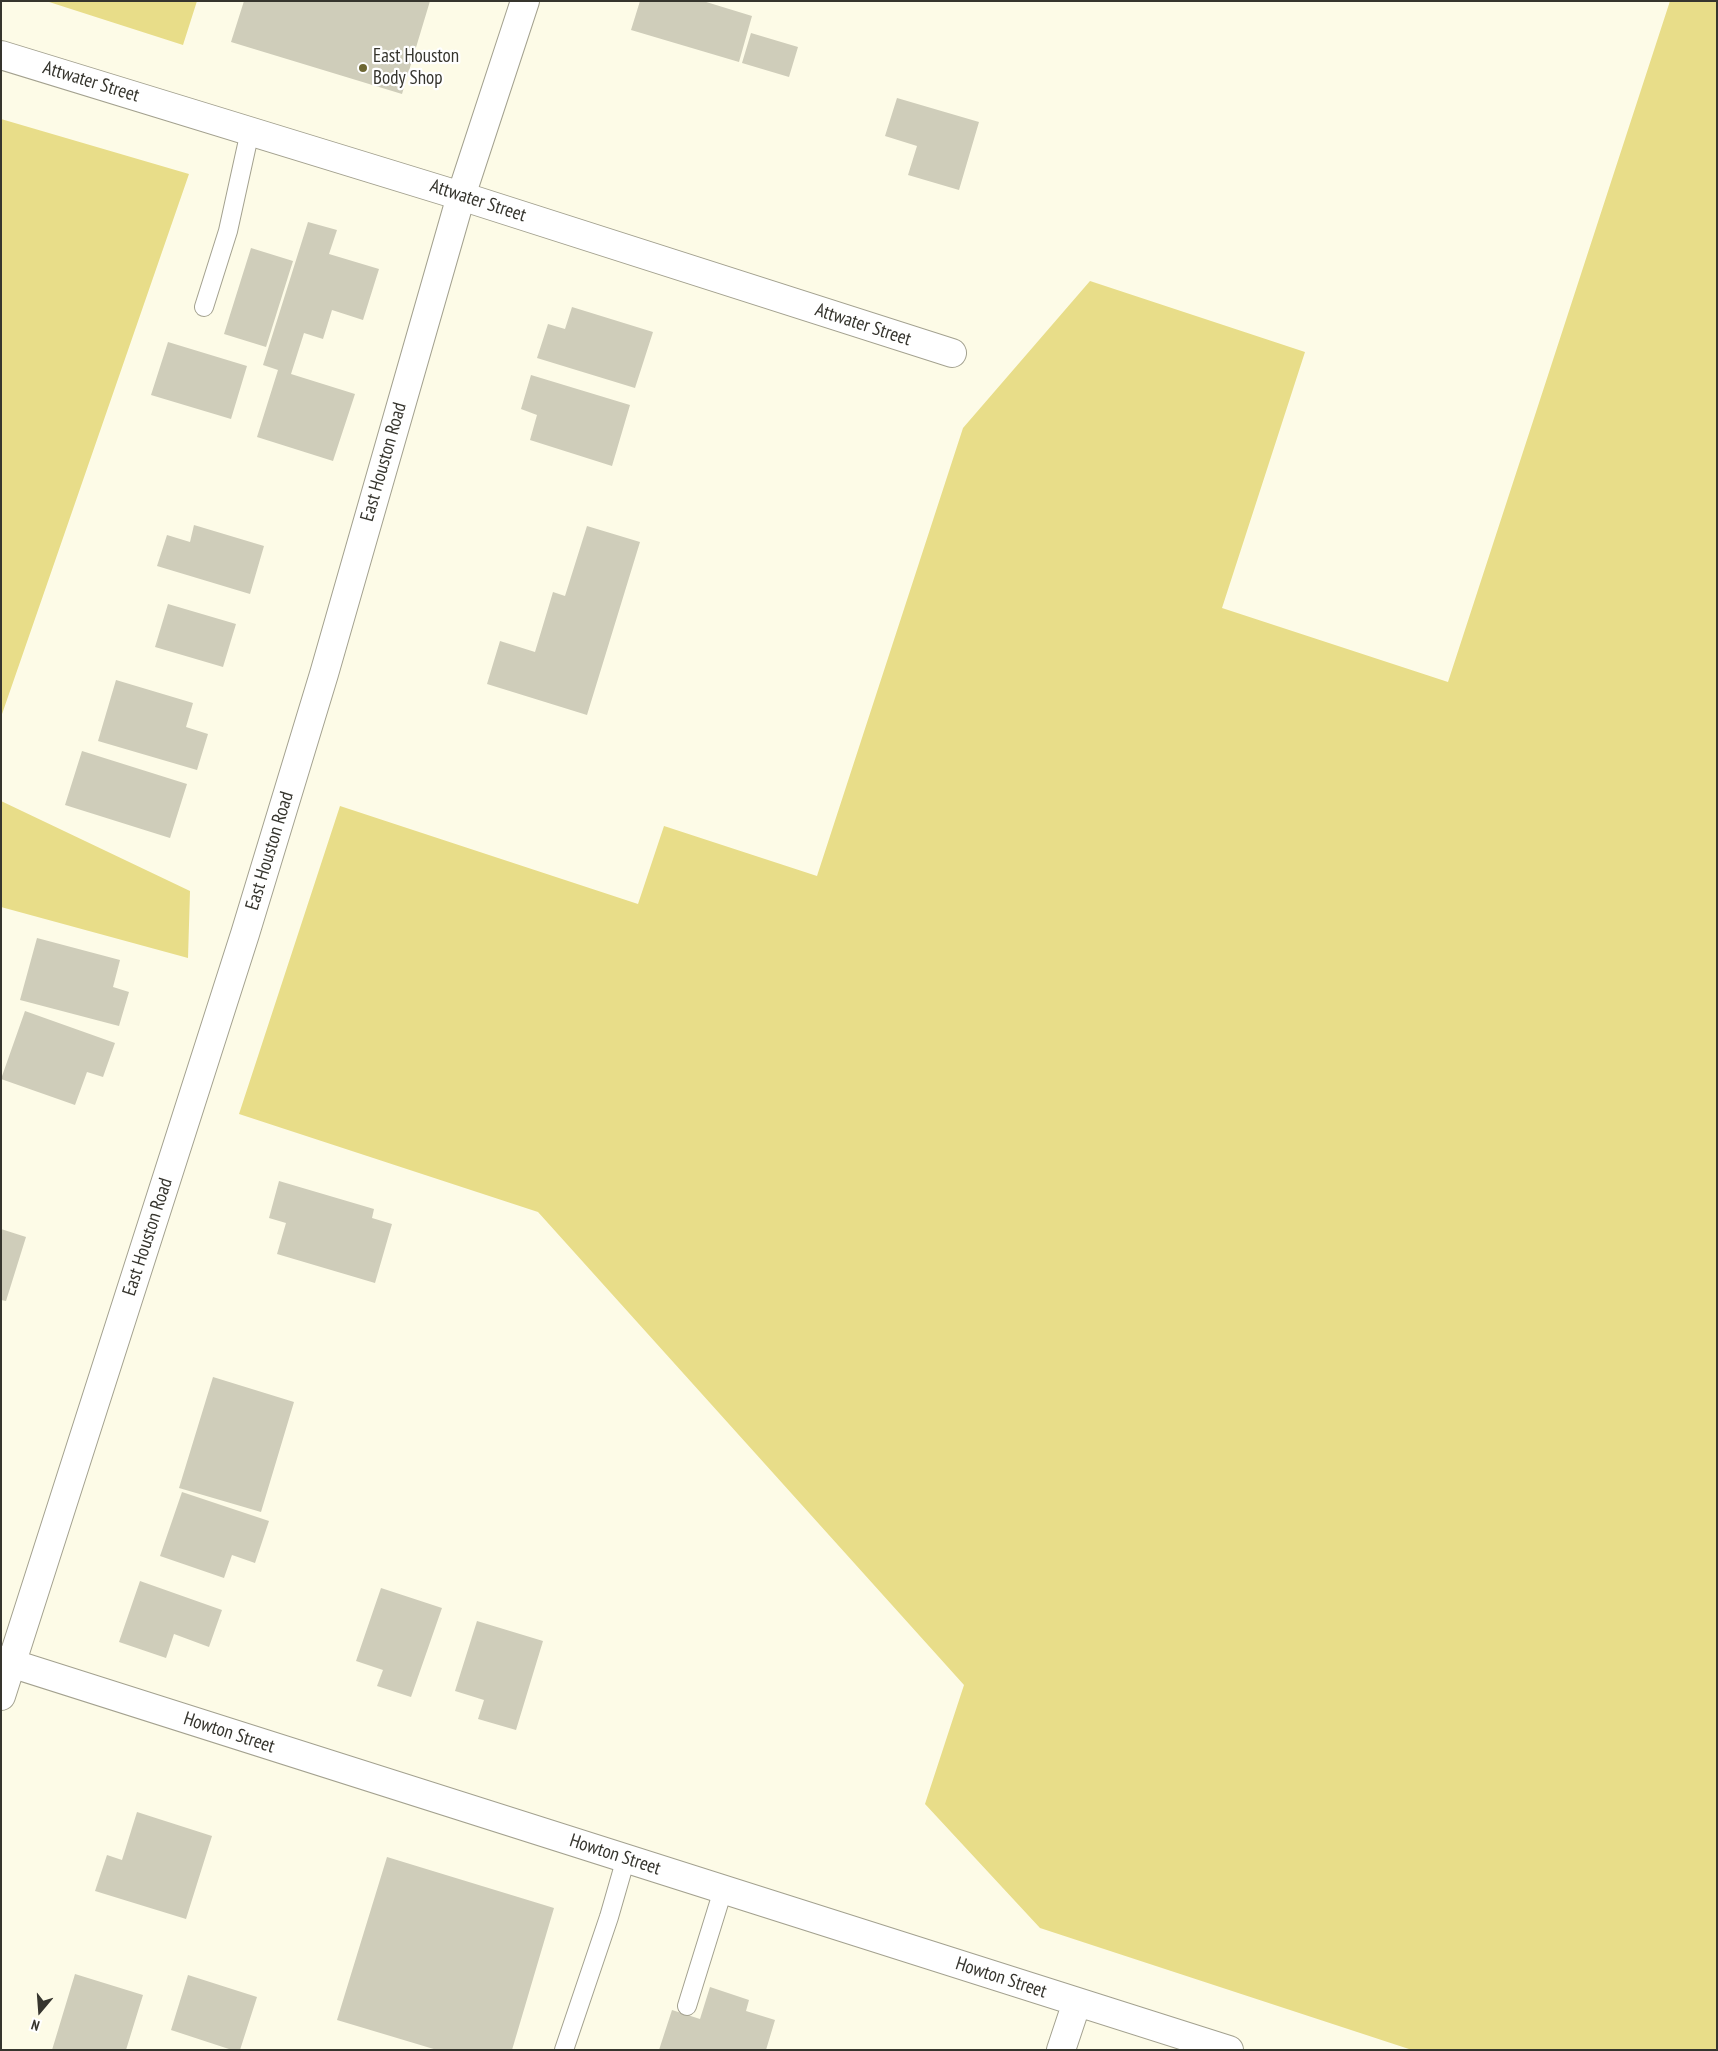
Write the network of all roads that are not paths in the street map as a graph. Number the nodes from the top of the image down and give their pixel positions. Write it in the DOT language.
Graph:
graph roads {
  1 [pos="525,1"];
  2 [pos="1,55"];
  3 [pos="250,131"];
  4 [pos="461,196"];
  5 [pos="204,308"];
  6 [pos="952,354"];
  7 [pos="6,1662"];
  8 [pos="1,1696"];
  9 [pos="626,1858"];
  10 [pos="723,1890"];
  11 [pos="1076,2002"];
  12 [pos="687,2006"];
  13 [pos="564,2050"];
  14 [pos="1061,2050"];
  15 [pos="1229,2050"];
  1 -- 4 [label="street, East Houston Road"];
  2 -- 3 [label="street, Attwater Street"];
  3 -- 4 [label="street, Attwater Street"];
  3 -- 5 [label="lane"];
  4 -- 6 [label="street, Attwater Street"];
  4 -- 7 [label="street, East Houston Road"];
  7 -- 8 [label="street, East Houston Road"];
  7 -- 9 [label="street, Howton Street"];
  9 -- 10 [label="street, Howton Street"];
  9 -- 13 [label="lane"];
  10 -- 11 [label="street, Howton Street"];
  10 -- 12 [label="lane"];
  11 -- 14 [label="street"];
  11 -- 15 [label="street, Howton Street"];
}
